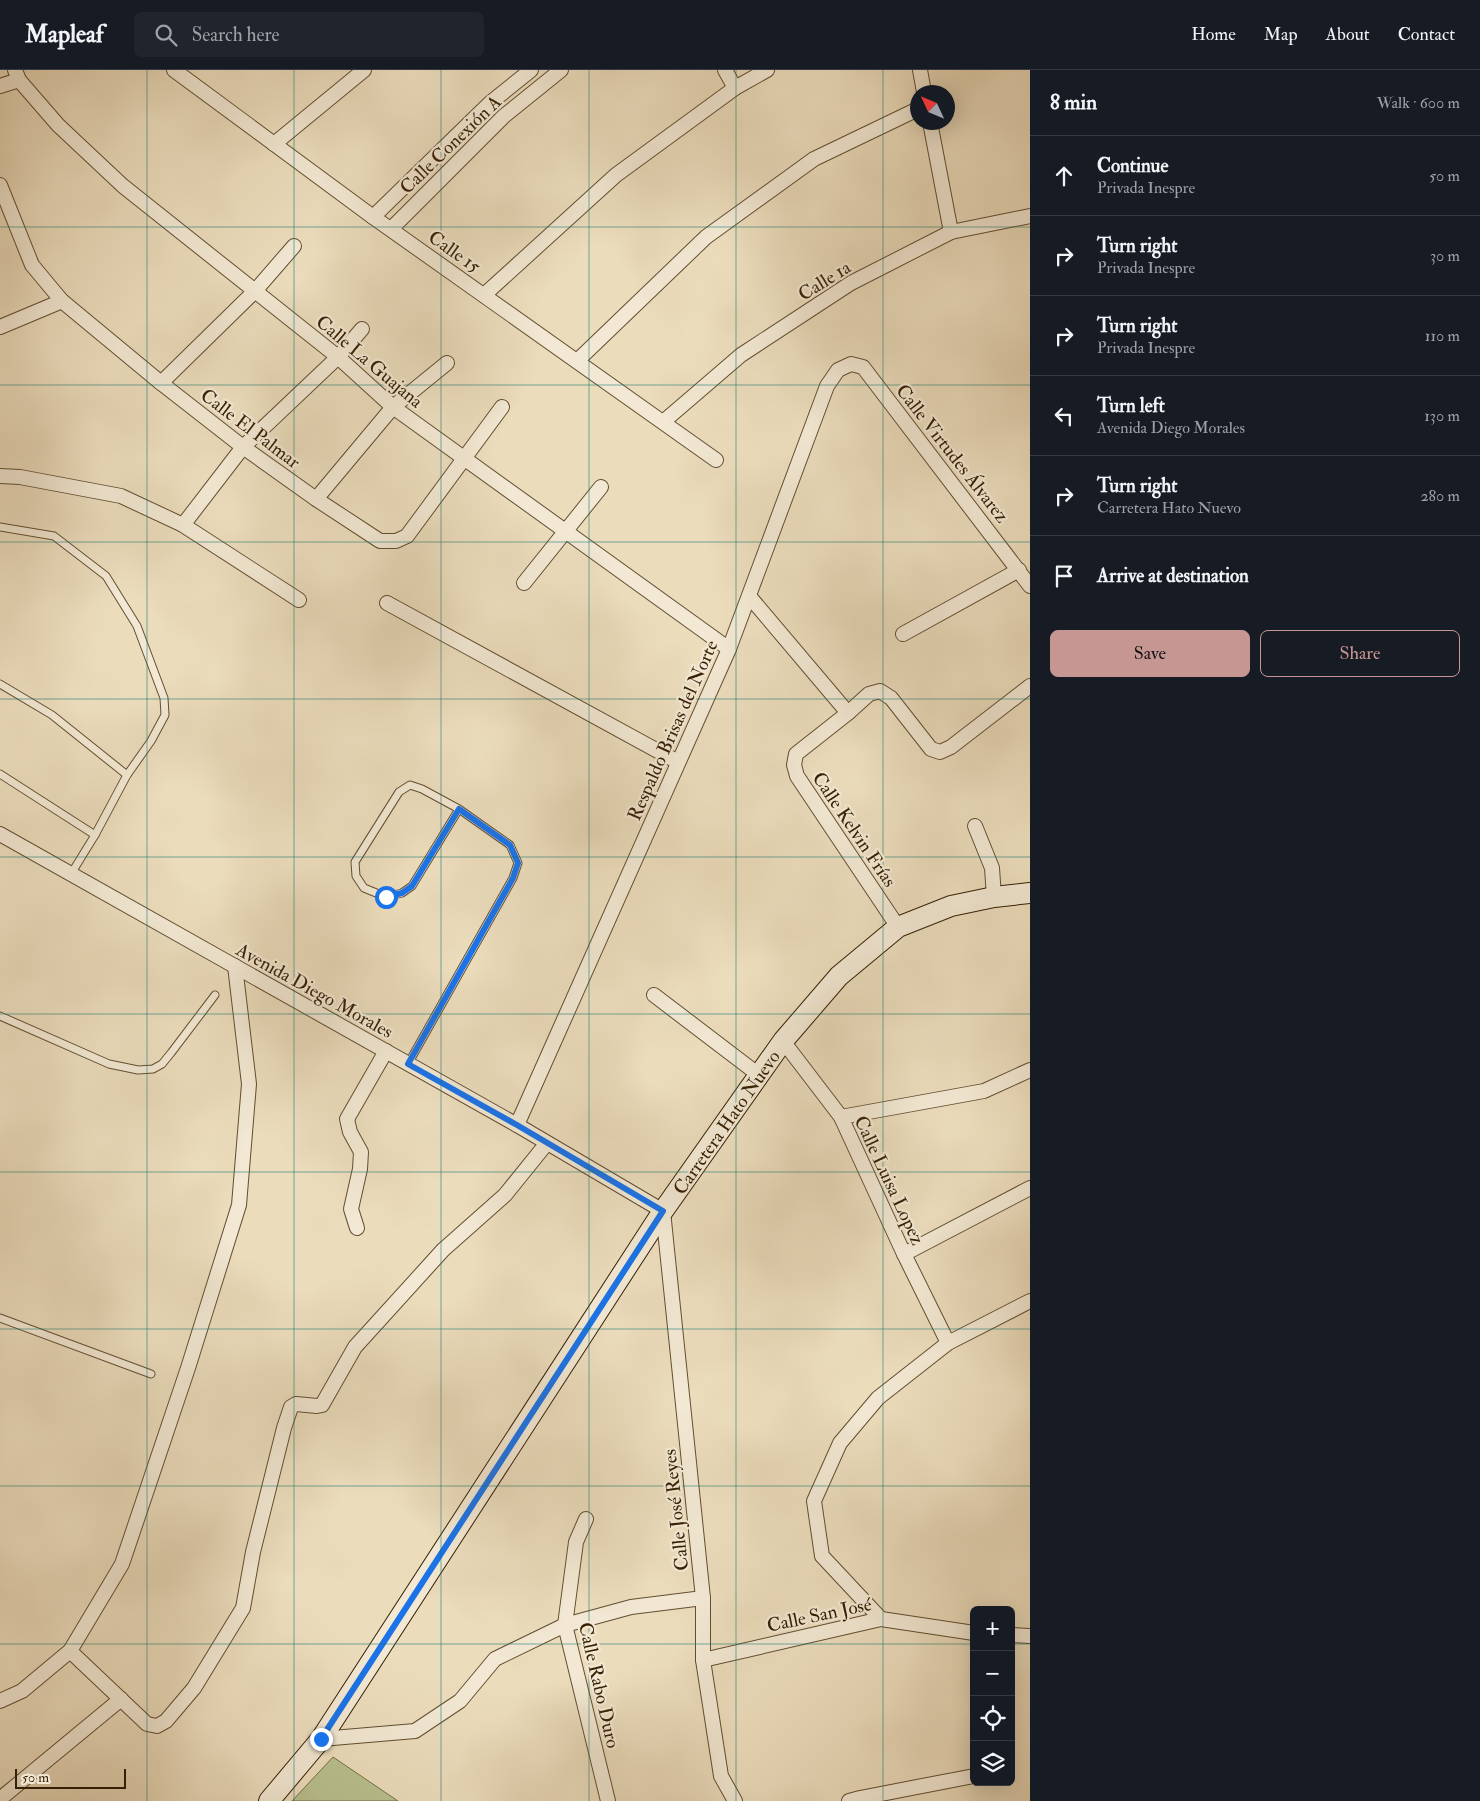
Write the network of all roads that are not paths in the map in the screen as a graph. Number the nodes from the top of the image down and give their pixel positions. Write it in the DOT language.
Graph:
graph roads {
  1 [pos="364,70"];
  2 [pos="530,70"];
  3 [pos="561,70"];
  4 [pos="724,70"];
  5 [pos="767,70"];
  6 [pos="920,70"];
  7 [pos="177,71"];
  8 [pos="17,75"];
  9 [pos="923,85"];
  10 [pos="0,86"];
  11 [pos="735,88"];
  12 [pos="490,103"];
  13 [pos="910,113"];
  14 [pos="504,116"];
  15 [pos="932,130"];
  16 [pos="274,144"];
  17 [pos="0,185"];
  18 [pos="1030,216"];
  19 [pos="373,217"];
  20 [pos="391,229"];
  21 [pos="951,232"];
  22 [pos="294,246"];
  23 [pos="255,292"];
  24 [pos="484,295"];
  25 [pos="62,301"];
  26 [pos="0,327"];
  27 [pos="362,329"];
  28 [pos="338,358"];
  29 [pos="577,361"];
  30 [pos="448,363"];
  31 [pos="863,367"];
  32 [pos="161,382"];
  33 [pos="394,406"];
  34 [pos="502,407"];
  35 [pos="663,422"];
  36 [pos="243,447"];
  37 [pos="464,459"];
  38 [pos="716,460"];
  39 [pos="0,476"];
  40 [pos="601,487"];
  41 [pos="316,499"];
  42 [pos="183,525"];
  43 [pos="0,527"];
  44 [pos="565,532"];
  45 [pos="1020,570"];
  46 [pos="524,583"];
  47 [pos="1030,586"];
  48 [pos="748,596"];
  49 [pos="299,600"];
  50 [pos="387,603"];
  51 [pos="903,634"];
  52 [pos="729,649"];
  53 [pos="0,684"];
  54 [pos="1030,686"];
  55 [pos="848,713"];
  56 [pos="678,762"];
  57 [pos="0,774"];
  58 [pos="127,775"];
  59 [pos="459,809"];
  60 [pos="975,826"];
  61 [pos="0,834"];
  62 [pos="95,835"];
  63 [pos="71,874"];
  64 [pos="1030,893"];
  65 [pos="994,897"];
  66 [pos="898,927"];
  67 [pos="235,966"];
  68 [pos="654,994"];
  69 [pos="215,995"];
  70 [pos="0,1016"];
  71 [pos="783,1041"];
  72 [pos="386,1051"];
  73 [pos="408,1064"];
  74 [pos="1030,1070"];
  75 [pos="759,1075"];
  76 [pos="841,1117"];
  77 [pos="517,1125"];
  78 [pos="548,1143"];
  79 [pos="1030,1188"];
  80 [pos="663,1211"];
  81 [pos="357,1228"];
  82 [pos="904,1254"];
  83 [pos="1030,1301"];
  84 [pos="0,1318"];
  85 [pos="948,1344"];
  86 [pos="151,1374"];
  87 [pos="586,1519"];
  88 [pos="702,1598"];
  89 [pos="881,1619"];
  90 [pos="565,1625"];
  91 [pos="970,1632"];
  92 [pos="1015,1635"];
  93 [pos="1030,1636"];
  94 [pos="70,1650"];
  95 [pos="703,1660"];
  96 [pos="121,1699"];
  97 [pos="0,1701"];
  98 [pos="321,1739"];
  99 [pos="970,1777"];
  100 [pos="0,1799"];
  101 [pos="857,1800"];
  102 [pos="269,1801"];
  103 [pos="608,1801"];
  104 [pos="735,1801"];
  1 -- 16 [label="street"];
  2 -- 12 [label="street, Calle Conexión A"];
  3 -- 14 [label="street, Calle Conexión A"];
  4 -- 11 [label="street"];
  5 -- 11 [label="street"];
  6 -- 9 [label="street"];
  7 -- 16 [label="street, Calle 15"];
  8 -- 10 [label="street"];
  8 -- 23 [label="street, Calle La Guajana"];
  11 -- 24 [label="street"];
  12 -- 14 [label="street"];
  12 -- 19 [label="street, Calle Conexión A"];
  13 -- 29 [label="street"];
  14 -- 20 [label="street, Calle Conexión A"];
  15 -- 21 [label="street"];
  16 -- 19 [label="street, Calle 15"];
  17 -- 25 [label="street, Calle El Palmar"];
  18 -- 21 [label="street, Calle 1a"];
  19 -- 20 [label="street, Calle 15"];
  20 -- 24 [label="street, Calle 15"];
  21 -- 35 [label="street, Calle 1a"];
  22 -- 23 [label="street"];
  23 -- 28 [label="street, Calle La Guajana"];
  23 -- 32 [label="street"];
  24 -- 29 [label="street, Calle 15"];
  25 -- 26 [label="street"];
  25 -- 32 [label="street, Calle El Palmar"];
  27 -- 28 [label="street"];
  28 -- 33 [label="street, Calle La Guajana"];
  28 -- 36 [label="street"];
  29 -- 35 [label="street, Calle 15"];
  30 -- 33 [label="street"];
  31 -- 45 [label="street, Calle Virtudes Álvarez"];
  31 -- 48 [label="street, Respaldo Brisas del Norte"];
  32 -- 36 [label="street, Calle El Palmar"];
  33 -- 37 [label="street, Calle La Guajana"];
  33 -- 41 [label="street"];
  34 -- 37 [label="street, Calle El Palmar"];
  35 -- 38 [label="street, Calle 15"];
  36 -- 41 [label="street, Calle El Palmar"];
  36 -- 42 [label="street"];
  37 -- 41 [label="street, Calle El Palmar"];
  37 -- 44 [label="street, Calle La Guajana"];
  39 -- 42 [label="street"];
  40 -- 44 [label="street"];
  42 -- 49 [label="street"];
  43 -- 58 [label="lane"];
  44 -- 46 [label="street"];
  44 -- 52 [label="street, Calle La Guajana"];
  45 -- 47 [label="street, Calle Virtudes Álvarez"];
  45 -- 51 [label="street"];
  48 -- 52 [label="street, Respaldo Brisas del Norte"];
  48 -- 55 [label="street"];
  50 -- 56 [label="street"];
  52 -- 56 [label="street, Respaldo Brisas del Norte"];
  53 -- 58 [label="lane"];
  54 -- 55 [label="street, Calle Kelvin Frías"];
  55 -- 66 [label="street, Calle Kelvin Frías"];
  56 -- 77 [label="street, Respaldo Brisas del Norte"];
  57 -- 62 [label="lane"];
  58 -- 62 [label="lane"];
  59 -- 59 [label="lane"];
  59 -- 73 [label="lane"];
  60 -- 65 [label="street"];
  61 -- 63 [label="street, Avenida Diego Morales"];
  62 -- 63 [label="lane"];
  63 -- 67 [label="street, Avenida Diego Morales"];
  64 -- 65 [label="main road, Carretera Hato Nuevo"];
  65 -- 66 [label="main road, Carretera Hato Nuevo"];
  66 -- 71 [label="main road, Carretera Hato Nuevo"];
  67 -- 72 [label="street, Avenida Diego Morales"];
  67 -- 94 [label="street"];
  68 -- 75 [label="street"];
  69 -- 70 [label="lane"];
  71 -- 75 [label="main road, Carretera Hato Nuevo"];
  71 -- 76 [label="street, Calle Luisa Lopez"];
  72 -- 73 [label="street, Avenida Diego Morales"];
  72 -- 81 [label="street"];
  73 -- 77 [label="street, Avenida Diego Morales"];
  74 -- 76 [label="street"];
  75 -- 80 [label="main road, Carretera Hato Nuevo"];
  76 -- 82 [label="street, Calle Luisa Lopez"];
  77 -- 78 [label="street, Avenida Diego Morales"];
  78 -- 80 [label="street, Avenida Diego Morales"];
  78 -- 96 [label="street"];
  79 -- 82 [label="street"];
  80 -- 88 [label="street, Calle José Reyes"];
  80 -- 98 [label="main road, Carretera Hato Nuevo"];
  82 -- 85 [label="street, Calle Luisa Lopez"];
  83 -- 85 [label="street"];
  84 -- 86 [label="lane"];
  85 -- 89 [label="street"];
  87 -- 90 [label="street, Calle Rabo Duro"];
  88 -- 90 [label="street"];
  88 -- 95 [label="street, Calle José Reyes"];
  89 -- 91 [label="street, Calle San José"];
  89 -- 95 [label="street, Calle San José"];
  90 -- 98 [label="street"];
  90 -- 103 [label="street, Calle Rabo Duro"];
  92 -- 93 [label="street"];
  94 -- 96 [label="street"];
  94 -- 97 [label="street"];
  95 -- 104 [label="street, Calle José Reyes"];
  96 -- 100 [label="street"];
  98 -- 102 [label="main road, Carretera Hato Nuevo"];
  99 -- 101 [label="street"];
}
